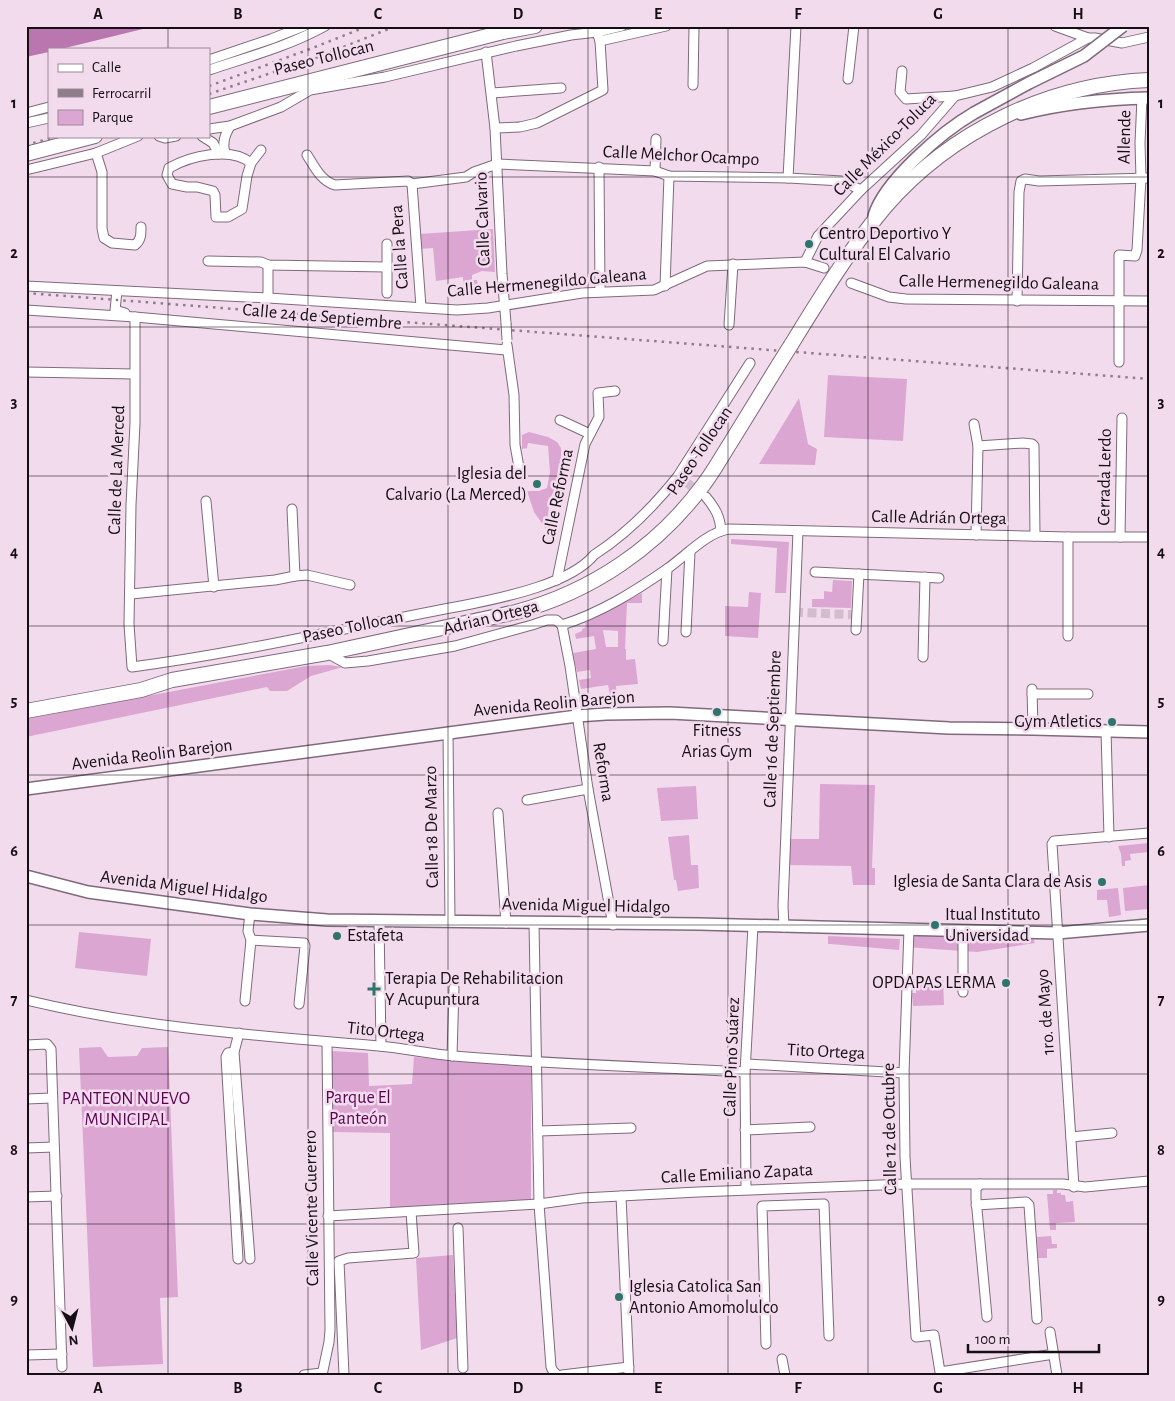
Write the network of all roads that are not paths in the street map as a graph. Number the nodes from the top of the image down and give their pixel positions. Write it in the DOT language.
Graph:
graph roads {
  1 [pos="304,26"];
  2 [pos="325,26"];
  3 [pos="535,26"];
  4 [pos="622,26"];
  5 [pos="666,26"];
  6 [pos="694,26"];
  7 [pos="796,26"];
  8 [pos="854,26"];
  9 [pos="1055,26"];
  10 [pos="1123,26"];
  11 [pos="598,36"];
  12 [pos="1148,37"];
  13 [pos="1088,38"];
  14 [pos="486,52"];
  15 [pos="210,60"];
  16 [pos="210,70"];
  17 [pos="902,70"];
  18 [pos="848,79"];
  19 [pos="1149,80"];
  20 [pos="693,85"];
  21 [pos="561,88"];
  22 [pos="492,93"];
  23 [pos="955,96"];
  24 [pos="1146,98"];
  25 [pos="48,107"];
  26 [pos="210,107"];
  27 [pos="26,113"];
  28 [pos="48,118"];
  29 [pos="26,123"];
  30 [pos="991,123"];
  31 [pos="230,126"];
  32 [pos="495,128"];
  33 [pos="210,129"];
  34 [pos="87,138"];
  35 [pos="133,138"];
  36 [pos="205,138"];
  37 [pos="656,139"];
  38 [pos="261,150"];
  39 [pos="96,153"];
  40 [pos="26,154"];
  41 [pos="222,154"];
  42 [pos="307,155"];
  43 [pos="251,163"];
  44 [pos="497,164"];
  45 [pos="599,168"];
  46 [pos="26,170"];
  47 [pos="656,171"];
  48 [pos="669,176"];
  49 [pos="788,178"];
  50 [pos="1145,178"];
  51 [pos="412,184"];
  52 [pos="861,190"];
  53 [pos="872,224"];
  54 [pos="141,227"];
  55 [pos="386,244"];
  56 [pos="208,261"];
  57 [pos="805,262"];
  58 [pos="734,264"];
  59 [pos="268,265"];
  60 [pos="386,267"];
  61 [pos="824,268"];
  62 [pos="851,282"];
  63 [pos="26,286"];
  64 [pos="665,286"];
  65 [pos="117,291"];
  66 [pos="600,291"];
  67 [pos="387,293"];
  68 [pos="268,298"];
  69 [pos="1120,300"];
  70 [pos="1017,301"];
  71 [pos="1149,302"];
  72 [pos="505,305"];
  73 [pos="421,307"];
  74 [pos="26,310"];
  75 [pos="135,317"];
  76 [pos="729,325"];
  77 [pos="506,350"];
  78 [pos="1119,362"];
  79 [pos="750,363"];
  80 [pos="26,372"];
  81 [pos="134,374"];
  82 [pos="615,392"];
  83 [pos="1122,418"];
  84 [pos="560,420"];
  85 [pos="974,424"];
  86 [pos="590,434"];
  87 [pos="978,446"];
  88 [pos="520,474"];
  89 [pos="706,497"];
  90 [pos="206,502"];
  91 [pos="292,509"];
  92 [pos="725,530"];
  93 [pos="798,531"];
  94 [pos="976,535"];
  95 [pos="1035,536"];
  96 [pos="1068,537"];
  97 [pos="1120,537"];
  98 [pos="1149,537"];
  99 [pos="690,552"];
  100 [pos="667,569"];
  101 [pos="815,572"];
  102 [pos="859,574"];
  103 [pos="295,576"];
  104 [pos="925,577"];
  105 [pos="939,578"];
  106 [pos="557,580"];
  107 [pos="350,585"];
  108 [pos="214,587"];
  109 [pos="131,594"];
  110 [pos="562,625"];
  111 [pos="856,630"];
  112 [pos="686,632"];
  113 [pos="1068,636"];
  114 [pos="663,641"];
  115 [pos="327,653"];
  116 [pos="923,657"];
  117 [pos="1088,694"];
  118 [pos="26,712"];
  119 [pos="577,716"];
  120 [pos="790,720"];
  121 [pos="1033,728"];
  122 [pos="1106,731"];
  123 [pos="1149,732"];
  124 [pos="448,733"];
  125 [pos="26,789"];
  126 [pos="588,789"];
  127 [pos="527,800"];
  128 [pos="498,813"];
  129 [pos="1149,832"];
  130 [pos="1109,836"];
  131 [pos="26,876"];
  132 [pos="250,914"];
  133 [pos="379,921"];
  134 [pos="450,921"];
  135 [pos="506,923"];
  136 [pos="534,923"];
  137 [pos="613,924"];
  138 [pos="1149,925"];
  139 [pos="753,926"];
  140 [pos="784,927"];
  141 [pos="909,929"];
  142 [pos="963,931"];
  143 [pos="1057,933"];
  144 [pos="252,940"];
  145 [pos="454,988"];
  146 [pos="963,992"];
  147 [pos="26,1000"];
  148 [pos="245,1001"];
  149 [pos="299,1004"];
  150 [pos="239,1033"];
  151 [pos="327,1042"];
  152 [pos="26,1045"];
  153 [pos="381,1046"];
  154 [pos="234,1052"];
  155 [pos="452,1056"];
  156 [pos="536,1062"];
  157 [pos="746,1068"];
  158 [pos="904,1073"];
  159 [pos="52,1098"];
  160 [pos="26,1099"];
  161 [pos="810,1127"];
  162 [pos="631,1128"];
  163 [pos="745,1130"];
  164 [pos="539,1131"];
  165 [pos="1112,1133"];
  166 [pos="1071,1137"];
  167 [pos="54,1147"];
  168 [pos="26,1148"];
  169 [pos="1149,1181"];
  170 [pos="907,1184"];
  171 [pos="980,1184"];
  172 [pos="1074,1187"];
  173 [pos="793,1188"];
  174 [pos="746,1190"];
  175 [pos="57,1196"];
  176 [pos="622,1196"];
  177 [pos="26,1197"];
  178 [pos="539,1204"];
  179 [pos="794,1205"];
  180 [pos="976,1206"];
  181 [pos="410,1212"];
  182 [pos="328,1216"];
  183 [pos="458,1228"];
  184 [pos="238,1259"];
  185 [pos="250,1259"];
  186 [pos="986,1317"];
  187 [pos="1037,1319"];
  188 [pos="1050,1332"];
  189 [pos="829,1336"];
  190 [pos="766,1344"];
  191 [pos="62,1354"];
  192 [pos="1054,1354"];
  193 [pos="26,1355"];
  194 [pos="782,1359"];
  195 [pos="62,1367"];
  196 [pos="463,1368"];
  197 [pos="554,1371"];
  198 [pos="629,1371"];
  199 [pos="322,1374"];
  200 [pos="308,1375"];
  201 [pos="344,1375"];
  202 [pos="562,1375"];
  203 [pos="785,1375"];
  204 [pos="1057,1375"];
  1 -- 15 [label="street"];
  2 -- 16 [label="street"];
  3 -- 26 [label="highway, Paseo Tollocan"];
  4 -- 11 [label="street"];
  5 -- 11 [label="street"];
  6 -- 20 [label="street"];
  7 -- 49 [label="street"];
  8 -- 18 [label="street"];
  9 -- 13 [label="street"];
  10 -- 53 [label="main road, bridge"];
  11 -- 14 [label="street"];
  11 -- 32 [label="street"];
  12 -- 13 [label="street"];
  13 -- 23 [label="street, Calle México-Toluca"];
  14 -- 22 [label="street, Calle Calvario"];
  14 -- 31 [label="street"];
  17 -- 23 [label="street"];
  19 -- 30 [label="highway, Paseo Tollocan"];
  21 -- 22 [label="street"];
  22 -- 32 [label="street, Calle Calvario"];
  23 -- 52 [label="street, Calle México-Toluca"];
  24 -- 30 [label="main road"];
  24 -- 50 [label="street, Allende"];
  25 -- 27 [label="street"];
  28 -- 29 [label="street"];
  30 -- 53 [label="highway, Paseo Tollocan"];
  31 -- 33 [label="street"];
  31 -- 41 [label="street"];
  32 -- 44 [label="street, Calle Calvario"];
  34 -- 40 [label="highway"];
  35 -- 39 [label="street"];
  36 -- 41 [label="street"];
  37 -- 47 [label="street"];
  38 -- 43 [label="street"];
  39 -- 46 [label="street"];
  39 -- 54 [label="street"];
  41 -- 43 [label="street"];
  41 -- 43 [label="street"];
  42 -- 51 [label="street"];
  44 -- 45 [label="street, Calle Melchor Ocampo"];
  44 -- 51 [label="street"];
  44 -- 72 [label="street, Calle Calvario"];
  45 -- 47 [label="street, Calle Melchor Ocampo"];
  45 -- 66 [label="street"];
  47 -- 48 [label="street, Calle Melchor Ocampo"];
  48 -- 49 [label="street, Calle Melchor Ocampo"];
  48 -- 64 [label="street"];
  49 -- 52 [label="street, Calle Melchor Ocampo"];
  50 -- 69 [label="street"];
  50 -- 70 [label="street"];
  51 -- 73 [label="street, Calle la Pera"];
  52 -- 57 [label="street, Calle México-Toluca"];
  53 -- 115 [label="highway, Paseo Tollocan, bridge"];
  55 -- 60 [label="street"];
  56 -- 59 [label="street"];
  57 -- 58 [label="street, Calle Hermenegildo Galeana"];
  57 -- 61 [label="street, Calle Hermenegildo Galeana"];
  58 -- 64 [label="street, Calle Hermenegildo Galeana"];
  58 -- 76 [label="street"];
  59 -- 60 [label="street"];
  59 -- 68 [label="street"];
  60 -- 67 [label="street"];
  62 -- 70 [label="street, Calle Hermenegildo Galeana"];
  63 -- 65 [label="street, Calle Hermenegildo Galeana"];
  64 -- 66 [label="street, Calle Hermenegildo Galeana"];
  65 -- 68 [label="street, Calle Hermenegildo Galeana"];
  65 -- 75 [label="street"];
  66 -- 72 [label="street, Calle Hermenegildo Galeana"];
  68 -- 73 [label="street, Calle Hermenegildo Galeana"];
  69 -- 70 [label="street, Calle Hermenegildo Galeana"];
  69 -- 71 [label="street, Calle Hermenegildo Galeana"];
  69 -- 78 [label="street"];
  72 -- 73 [label="street, Calle Hermenegildo Galeana"];
  72 -- 77 [label="street, Calle Calvario, bridge"];
  74 -- 75 [label="street, Calle 24 de Septiembre"];
  75 -- 77 [label="street, Calle 24 de Septiembre"];
  75 -- 81 [label="street, Calle de La Merced"];
  77 -- 88 [label="street, Calle Calvario"];
  79 -- 106 [label="street"];
  80 -- 81 [label="street"];
  81 -- 109 [label="street, Calle de La Merced"];
  82 -- 86 [label="street, Calle Reforma"];
  83 -- 97 [label="street, Cerrada Lerdo"];
  84 -- 86 [label="street"];
  85 -- 87 [label="street"];
  86 -- 106 [label="street, Calle Reforma"];
  87 -- 94 [label="street"];
  87 -- 95 [label="street"];
  89 -- 92 [label="street"];
  90 -- 108 [label="street"];
  91 -- 103 [label="street"];
  92 -- 93 [label="street, Calle Adrián Ortega"];
  92 -- 99 [label="street, Adrian Ortega"];
  93 -- 94 [label="street, Calle Adrián Ortega"];
  93 -- 120 [label="street, Calle 16 de Septiembre"];
  94 -- 95 [label="street, Calle Adrián Ortega"];
  95 -- 96 [label="street, Calle Adrián Ortega"];
  96 -- 97 [label="street, Calle Adrián Ortega"];
  96 -- 113 [label="street"];
  97 -- 98 [label="street, Calle Adrián Ortega"];
  99 -- 100 [label="street, Adrian Ortega"];
  99 -- 112 [label="street"];
  100 -- 110 [label="street, Adrian Ortega"];
  100 -- 114 [label="street"];
  101 -- 102 [label="street"];
  102 -- 104 [label="street"];
  102 -- 111 [label="street"];
  103 -- 107 [label="street"];
  103 -- 108 [label="street"];
  104 -- 105 [label="street"];
  104 -- 116 [label="street"];
  106 -- 109 [label="street, Calle de La Merced"];
  108 -- 109 [label="street"];
  110 -- 115 [label="street, Adrian Ortega"];
  110 -- 119 [label="street, Reforma"];
  115 -- 118 [label="highway, Paseo Tollocan"];
  117 -- 121 [label="street"];
  119 -- 120 [label="main road, Avenida Reolin Barejon"];
  119 -- 124 [label="main road, Avenida Reolin Barejon"];
  119 -- 126 [label="street, Reforma"];
  120 -- 121 [label="main road, Avenida Reolin Barejon"];
  120 -- 140 [label="street, Calle 16 de Septiembre"];
  121 -- 122 [label="main road, Avenida Reolin Barejon"];
  122 -- 123 [label="main road, Avenida Reolin Barejon"];
  122 -- 130 [label="street"];
  124 -- 125 [label="main road, Avenida Reolin Barejon"];
  124 -- 134 [label="street, Calle 18 De Marzo"];
  126 -- 127 [label="street"];
  126 -- 137 [label="street, Reforma"];
  128 -- 135 [label="street"];
  129 -- 130 [label="street"];
  130 -- 143 [label="street, 1ro. de Mayo"];
  131 -- 132 [label="main road, Avenida Miguel Hidalgo"];
  132 -- 133 [label="main road, Avenida Miguel Hidalgo"];
  132 -- 144 [label="street"];
  133 -- 134 [label="main road, Avenida Miguel Hidalgo"];
  133 -- 153 [label="street"];
  134 -- 135 [label="main road, Avenida Miguel Hidalgo"];
  135 -- 136 [label="main road, Avenida Miguel Hidalgo"];
  136 -- 137 [label="main road, Avenida Miguel Hidalgo"];
  136 -- 156 [label="street"];
  137 -- 139 [label="main road, Avenida Miguel Hidalgo"];
  138 -- 143 [label="main road, Avenida Miguel Hidalgo"];
  139 -- 140 [label="main road, Avenida Miguel Hidalgo"];
  139 -- 157 [label="street, Calle Pino Suárez"];
  140 -- 141 [label="main road, Avenida Miguel Hidalgo"];
  141 -- 142 [label="main road, Avenida Miguel Hidalgo"];
  141 -- 158 [label="street, Calle 12 de Octubre"];
  142 -- 143 [label="main road, Avenida Miguel Hidalgo"];
  142 -- 146 [label="street"];
  143 -- 166 [label="street, 1ro. de Mayo"];
  144 -- 148 [label="street"];
  144 -- 149 [label="street"];
  145 -- 155 [label="street"];
  147 -- 150 [label="street, Tito Ortega"];
  150 -- 151 [label="street, Tito Ortega"];
  150 -- 154 [label="street"];
  151 -- 153 [label="street, Tito Ortega"];
  151 -- 182 [label="street, Calle Vicente Guerrero"];
  152 -- 159 [label="street"];
  153 -- 155 [label="street, Tito Ortega"];
  154 -- 184 [label="street"];
  154 -- 185 [label="street"];
  155 -- 156 [label="street, Tito Ortega"];
  156 -- 157 [label="street, Tito Ortega"];
  156 -- 164 [label="street"];
  157 -- 158 [label="street, Tito Ortega"];
  157 -- 163 [label="street, Calle Pino Suárez"];
  158 -- 170 [label="street, Calle 12 de Octubre"];
  159 -- 160 [label="street"];
  159 -- 167 [label="street"];
  161 -- 163 [label="street"];
  162 -- 164 [label="street"];
  163 -- 174 [label="street, Calle Pino Suárez"];
  164 -- 178 [label="street"];
  165 -- 166 [label="street"];
  166 -- 172 [label="street, 1ro. de Mayo"];
  167 -- 168 [label="street"];
  167 -- 175 [label="street"];
  169 -- 172 [label="street, Calle Emiliano Zapata"];
  170 -- 171 [label="street, Calle Emiliano Zapata"];
  170 -- 173 [label="street, Calle Emiliano Zapata"];
  170 -- 192 [label="street, Calle 12 de Octubre"];
  171 -- 172 [label="street, Calle Emiliano Zapata"];
  171 -- 180 [label="street"];
  173 -- 174 [label="street, Calle Emiliano Zapata"];
  173 -- 179 [label="street"];
  174 -- 176 [label="street, Calle Emiliano Zapata"];
  175 -- 177 [label="street"];
  175 -- 191 [label="street"];
  176 -- 178 [label="street, Calle Emiliano Zapata"];
  176 -- 198 [label="street"];
  178 -- 181 [label="street, Calle Emiliano Zapata"];
  178 -- 197 [label="street"];
  179 -- 189 [label="street"];
  179 -- 190 [label="street"];
  180 -- 186 [label="street"];
  180 -- 187 [label="street"];
  181 -- 182 [label="street, Calle Emiliano Zapata"];
  181 -- 201 [label="street"];
  182 -- 199 [label="street, Calle Vicente Guerrero"];
  183 -- 196 [label="street"];
  188 -- 192 [label="street"];
  191 -- 193 [label="street"];
  191 -- 195 [label="street"];
  192 -- 204 [label="street"];
  194 -- 203 [label="street"];
  198 -- 202 [label="street"];
  199 -- 200 [label="street"];
}
